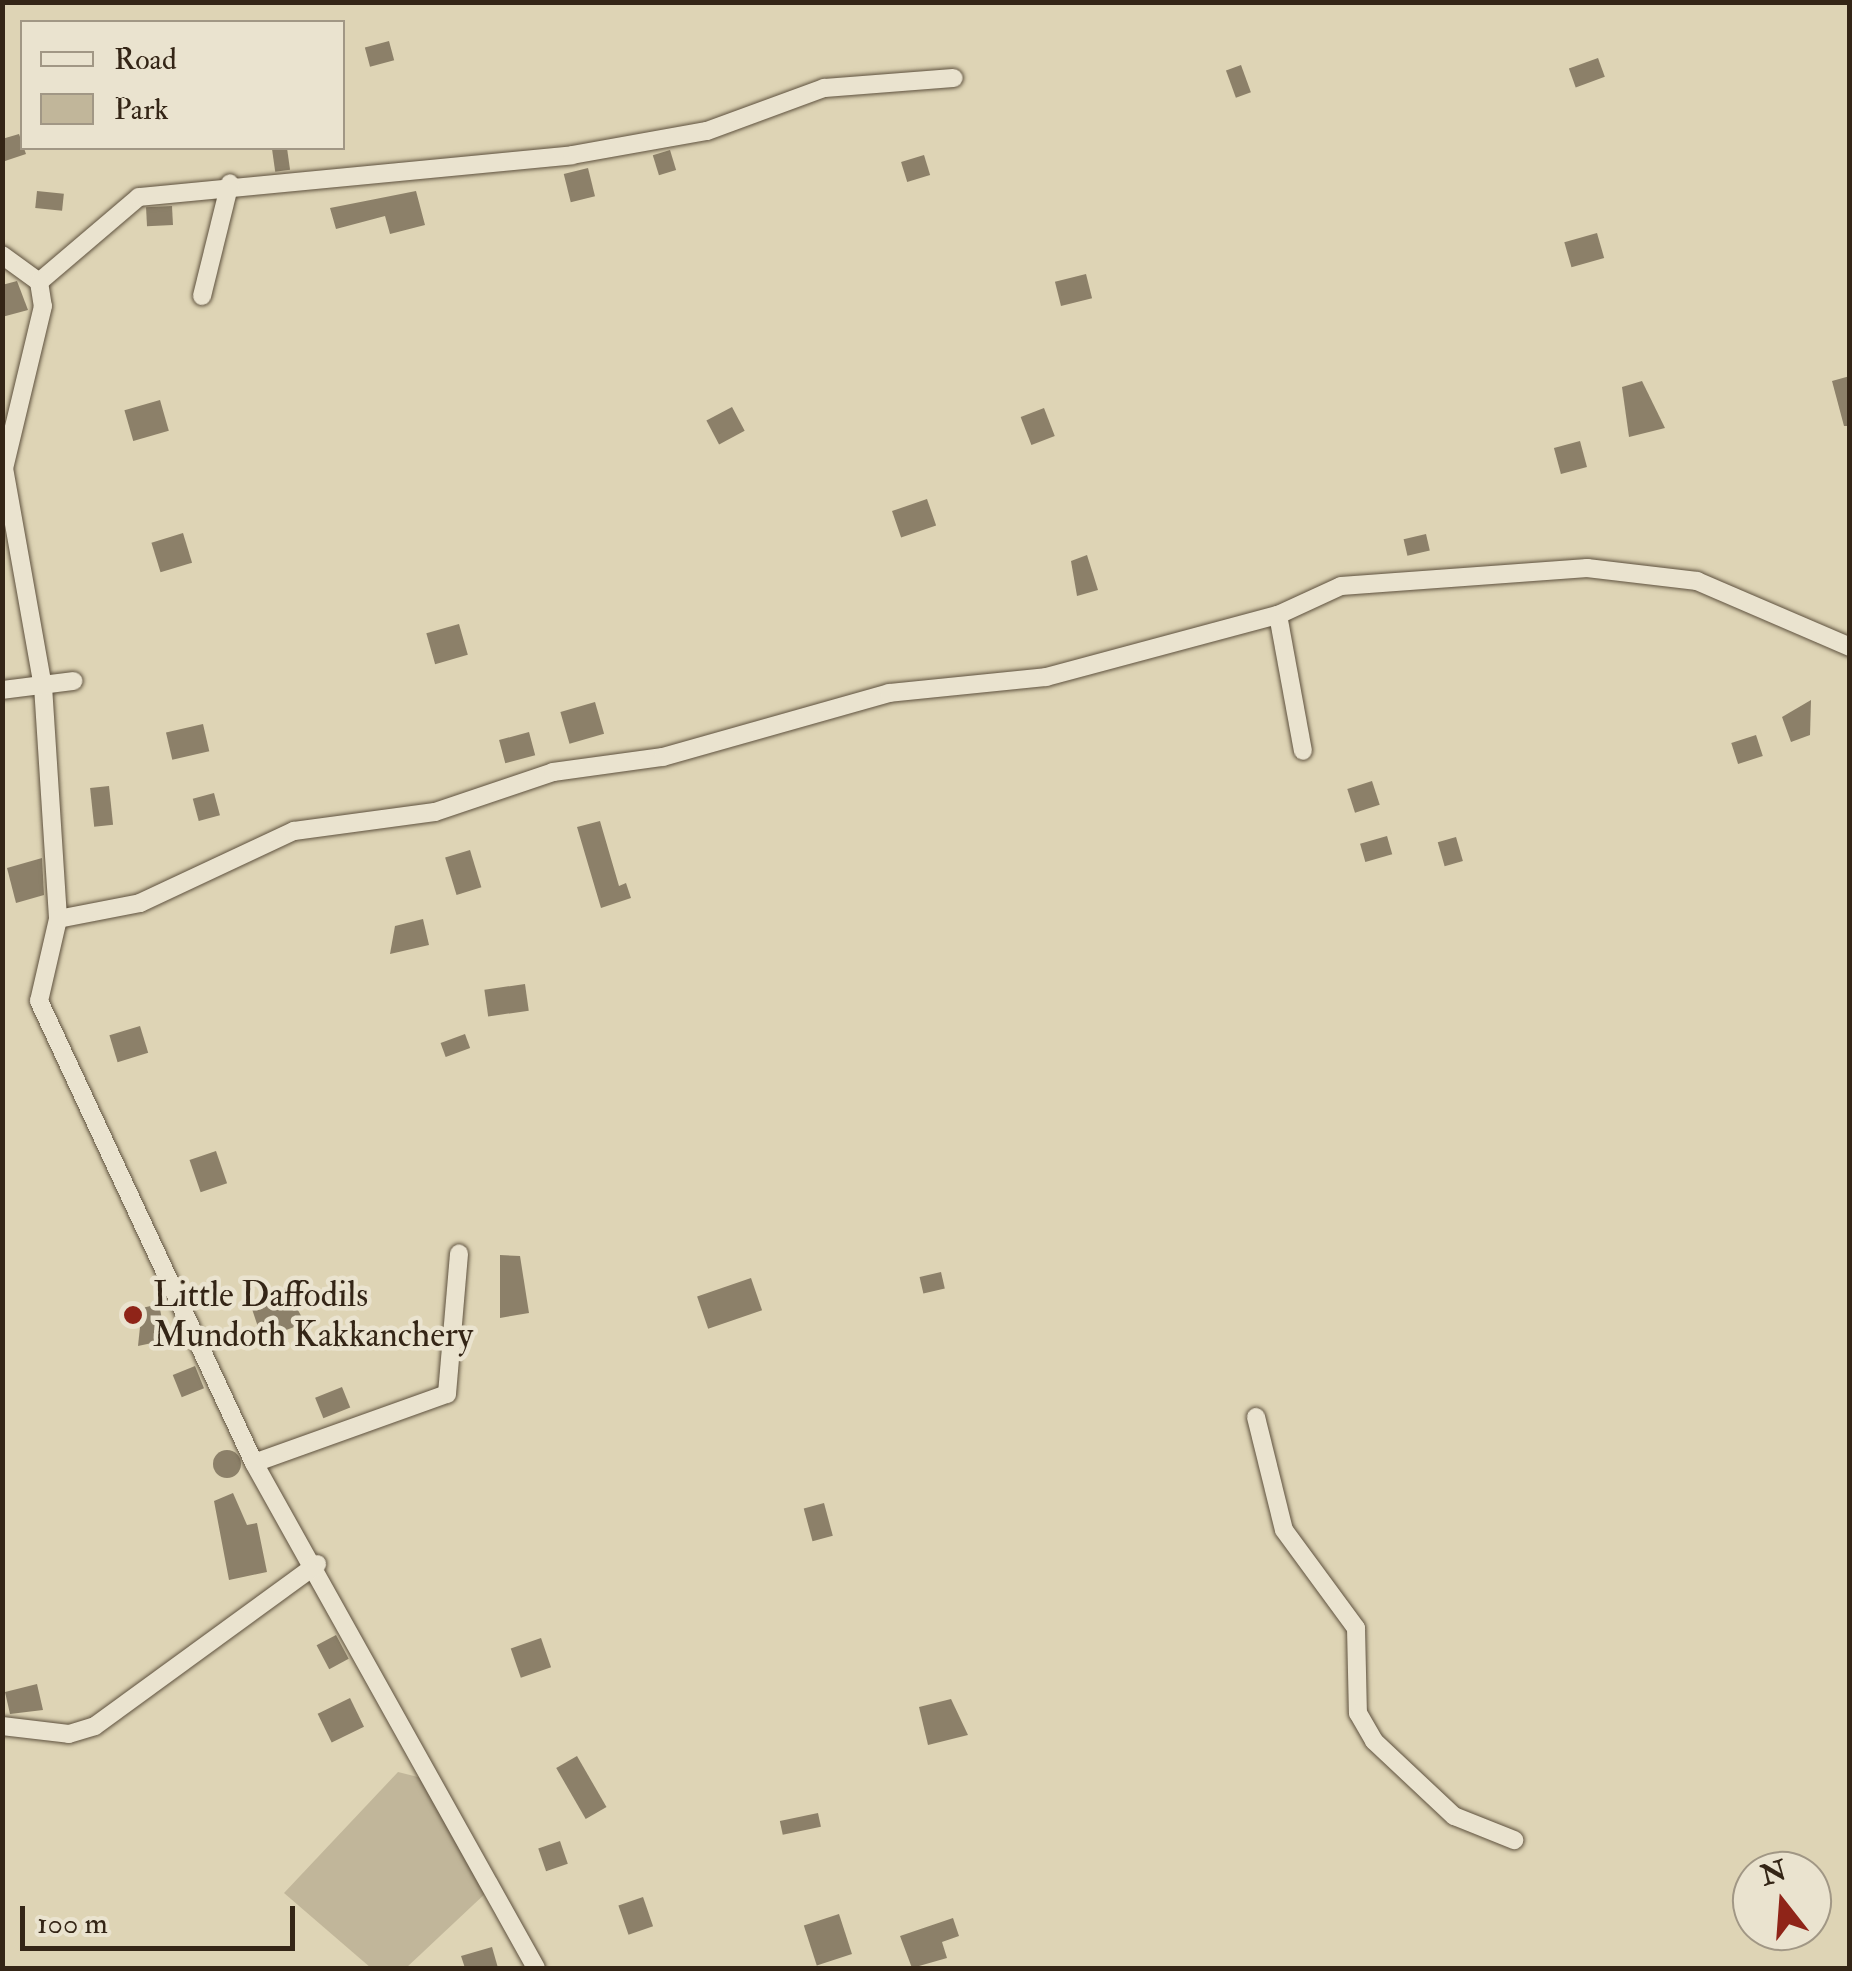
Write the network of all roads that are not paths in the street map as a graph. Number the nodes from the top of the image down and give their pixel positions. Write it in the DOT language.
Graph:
graph roads {
  1 [pos="954,78"];
  2 [pos="230,184"];
  3 [pos="2,254"];
  4 [pos="39,282"];
  5 [pos="202,296"];
  6 [pos="1278,615"];
  7 [pos="1850,646"];
  8 [pos="72,681"];
  9 [pos="43,686"];
  10 [pos="2,690"];
  11 [pos="1302,751"];
  12 [pos="58,918"];
  13 [pos="459,1254"];
  14 [pos="1256,1416"];
  15 [pos="254,1463"];
  16 [pos="317,1564"];
  17 [pos="2,1726"];
  18 [pos="1514,1840"];
  19 [pos="536,1968"];
  1 -- 2 [label="street"];
  2 -- 4 [label="street"];
  2 -- 5 [label="street"];
  3 -- 4 [label="street"];
  4 -- 9 [label="street"];
  6 -- 7 [label="street"];
  6 -- 11 [label="street"];
  6 -- 12 [label="street"];
  8 -- 9 [label="street"];
  9 -- 10 [label="street"];
  9 -- 12 [label="street"];
  12 -- 15 [label="street"];
  13 -- 15 [label="street"];
  14 -- 18 [label="street"];
  15 -- 16 [label="street"];
  16 -- 17 [label="street"];
  16 -- 19 [label="street"];
}
